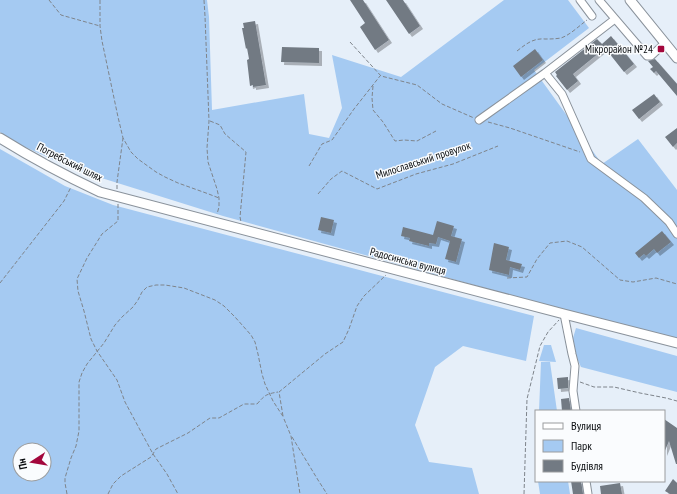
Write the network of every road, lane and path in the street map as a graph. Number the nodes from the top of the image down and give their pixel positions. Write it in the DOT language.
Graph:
graph roads {
  1 [pos="49,0"];
  2 [pos="100,0"];
  3 [pos="204,0"];
  4 [pos="580,0"];
  5 [pos="599,0"];
  6 [pos="630,0"];
  7 [pos="592,16"];
  8 [pos="615,19"];
  9 [pos="100,26"];
  10 [pos="350,42"];
  11 [pos="665,43"];
  12 [pos="517,51"];
  13 [pos="677,58"];
  14 [pos="545,73"];
  15 [pos="381,76"];
  16 [pos="373,85"];
  17 [pos="479,120"];
  18 [pos="209,121"];
  19 [pos="436,131"];
  20 [pos="0,138"];
  21 [pos="123,138"];
  22 [pos="498,146"];
  23 [pos="591,158"];
  24 [pos="309,166"];
  25 [pos="74,180"];
  26 [pos="318,194"];
  27 [pos="117,196"];
  28 [pos="219,198"];
  29 [pos="132,201"];
  30 [pos="215,223"];
  31 [pos="244,230"];
  32 [pos="677,234"];
  33 [pos="392,269"];
  34 [pos="507,278"];
  35 [pos="0,283"];
  36 [pos="677,284"];
  37 [pos="564,314"];
  38 [pos="677,343"];
  39 [pos="97,351"];
  40 [pos="574,379"];
  41 [pos="279,392"];
  42 [pos="269,394"];
  43 [pos="677,401"];
  44 [pos="576,410"];
  45 [pos="284,418"];
  46 [pos="291,436"];
  47 [pos="153,454"];
  48 [pos="586,482"];
  49 [pos="67,494"];
  50 [pos="108,494"];
  51 [pos="178,494"];
  52 [pos="300,494"];
  53 [pos="327,494"];
  54 [pos="524,494"];
  55 [pos="588,494"];
  1 -- 9 [label="path"];
  2 -- 9 [label="path"];
  3 -- 18 [label="path"];
  4 -- 7 [label="street"];
  5 -- 8 [label="street"];
  6 -- 11 [label="main road"];
  7 -- 12 [label="path"];
  8 -- 11 [label="street"];
  8 -- 14 [label="street"];
  9 -- 21 [label="path"];
  10 -- 15 [label="path"];
  11 -- 13 [label="main road"];
  14 -- 17 [label="street"];
  14 -- 23 [label="street"];
  15 -- 16 [label="path"];
  15 -- 17 [label="path"];
  16 -- 19 [label="path"];
  16 -- 24 [label="path"];
  17 -- 23 [label="path"];
  18 -- 28 [label="path"];
  18 -- 31 [label="path"];
  20 -- 25 [label="main road, Погребський шлях"];
  21 -- 27 [label="path"];
  21 -- 28 [label="path"];
  22 -- 26 [label="path, Милославський провулок"];
  23 -- 32 [label="street"];
  25 -- 27 [label="main road, Погребський шлях"];
  25 -- 35 [label="path"];
  27 -- 29 [label="main road, Погребський шлях"];
  27 -- 39 [label="path"];
  28 -- 30 [label="path"];
  29 -- 30 [label="main road, Радосинська вулиця"];
  30 -- 31 [label="main road, Радосинська вулиця"];
  31 -- 33 [label="main road, Радосинська вулиця"];
  33 -- 37 [label="main road, Радосинська вулиця"];
  33 -- 41 [label="path"];
  34 -- 36 [label="path"];
  37 -- 38 [label="main road, Радосинська вулиця"];
  37 -- 40 [label="street"];
  37 -- 54 [label="path"];
  39 -- 42 [label="path"];
  39 -- 47 [label="path"];
  39 -- 49 [label="path"];
  40 -- 43 [label="path"];
  40 -- 44 [label="street"];
  41 -- 42 [label="path"];
  41 -- 45 [label="path"];
  42 -- 45 [label="path"];
  42 -- 47 [label="path"];
  45 -- 46 [label="path"];
  46 -- 52 [label="path"];
  46 -- 53 [label="path"];
  47 -- 50 [label="path"];
  47 -- 51 [label="path"];
  48 -- 55 [label="street"];
}
